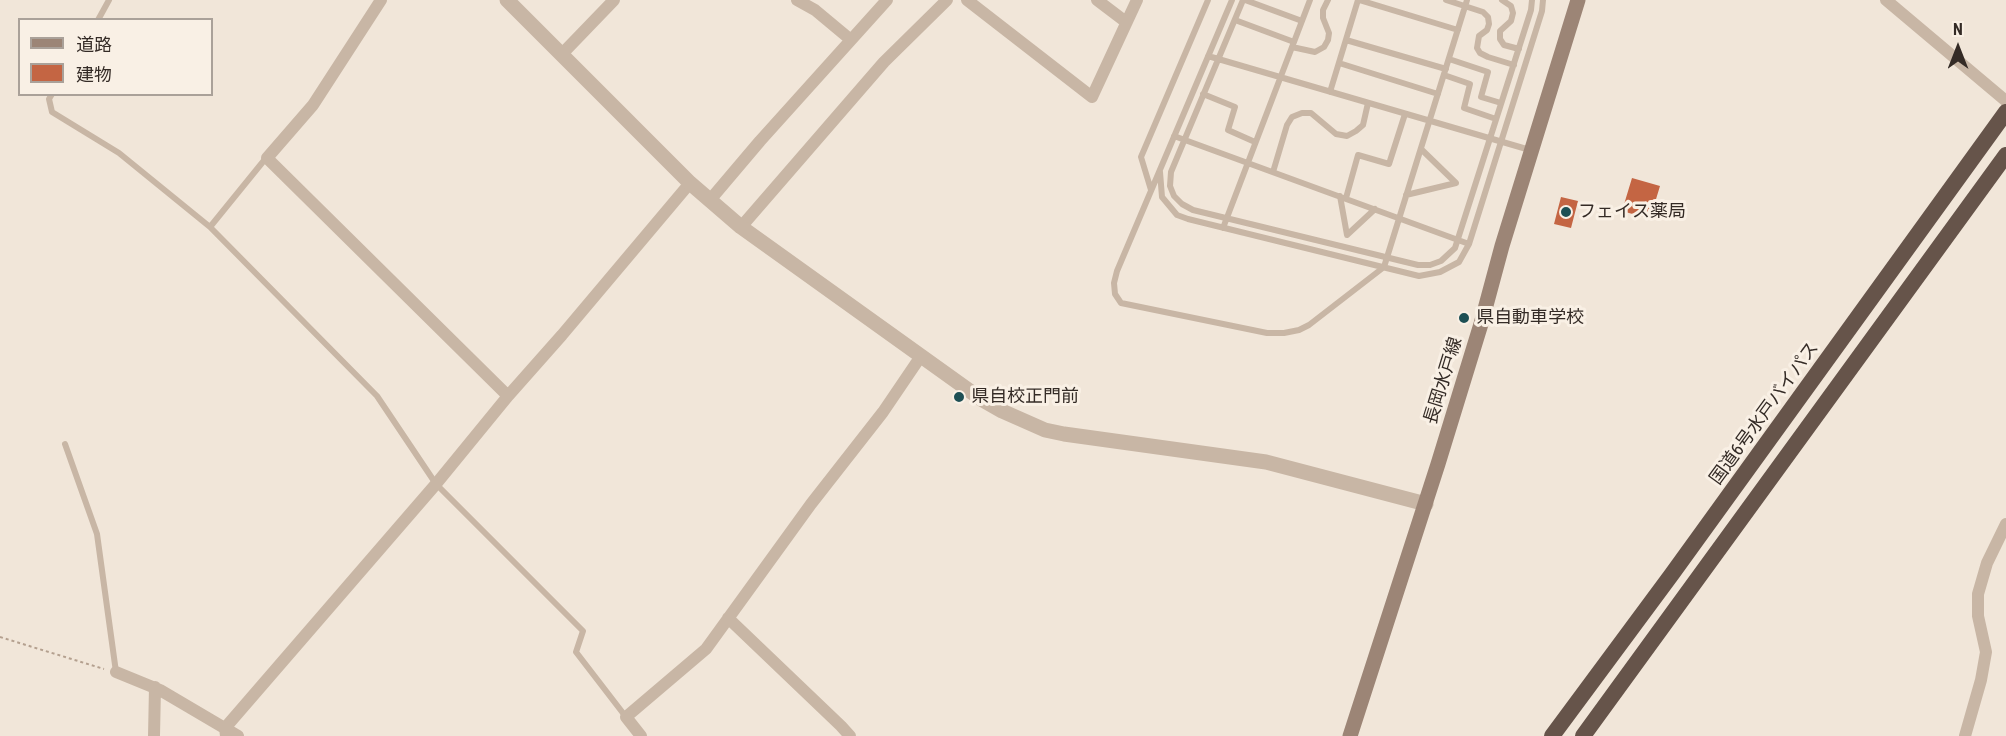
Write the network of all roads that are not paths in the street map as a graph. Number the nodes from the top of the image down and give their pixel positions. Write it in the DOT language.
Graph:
graph roads {
  1 [pos="109,0"];
  2 [pos="381,0"];
  3 [pos="507,0"];
  4 [pos="614,0"];
  5 [pos="797,0"];
  6 [pos="887,0"];
  7 [pos="947,0"];
  8 [pos="967,0"];
  9 [pos="1097,0"];
  10 [pos="1137,0"];
  11 [pos="1208,0"];
  12 [pos="1232,0"];
  13 [pos="1244,0"];
  14 [pos="1309,0"];
  15 [pos="1328,0"];
  16 [pos="1358,0"];
  17 [pos="1446,0"];
  18 [pos="1502,0"];
  19 [pos="1532,0"];
  20 [pos="1543,0"];
  21 [pos="1578,0"];
  22 [pos="1886,0"];
  23 [pos="1466,3"];
  24 [pos="99,18"];
  25 [pos="1235,20"];
  26 [pos="1302,21"];
  27 [pos="1126,22"];
  28 [pos="1458,30"];
  29 [pos="851,40"];
  30 [pos="1346,40"];
  31 [pos="1293,44"];
  32 [pos="1519,49"];
  33 [pos="562,54"];
  34 [pos="1208,56"];
  35 [pos="1218,59"];
  36 [pos="1449,59"];
  37 [pos="1338,63"];
  38 [pos="1514,65"];
  39 [pos="1445,72"];
  40 [pos="1280,77"];
  41 [pos="1330,92"];
  42 [pos="1203,94"];
  43 [pos="1438,94"];
  44 [pos="51,96"];
  45 [pos="2006,101"];
  46 [pos="1368,103"];
  47 [pos="1501,103"];
  48 [pos="2006,112"];
  49 [pos="1405,114"];
  50 [pos="1496,119"];
  51 [pos="1429,121"];
  52 [pos="1174,136"];
  53 [pos="1184,139"];
  54 [pos="1490,139"];
  55 [pos="1255,142"];
  56 [pos="1501,142"];
  57 [pos="1420,149"];
  58 [pos="1531,151"];
  59 [pos="2006,155"];
  60 [pos="267,158"];
  61 [pos="1248,162"];
  62 [pos="1160,169"];
  63 [pos="1273,172"];
  64 [pos="690,183"];
  65 [pos="1151,191"];
  66 [pos="1406,195"];
  67 [pos="1343,197"];
  68 [pos="710,200"];
  69 [pos="1375,209"];
  70 [pos="1227,218"];
  71 [pos="1399,218"];
  72 [pos="210,227"];
  73 [pos="741,227"];
  74 [pos="1223,228"];
  75 [pos="1458,240"];
  76 [pos="1468,244"];
  77 [pos="1387,256"];
  78 [pos="1384,267"];
  79 [pos="921,356"];
  80 [pos="508,396"];
  81 [pos="65,444"];
  82 [pos="436,484"];
  83 [pos="1426,504"];
  84 [pos="2006,524"];
  85 [pos="728,618"];
  86 [pos="116,672"];
  87 [pos="155,687"];
  88 [pos="626,717"];
  89 [pos="226,732"];
  90 [pos="154,736"];
  91 [pos="238,736"];
  92 [pos="641,736"];
  93 [pos="850,736"];
  94 [pos="1350,736"];
  95 [pos="1552,736"];
  96 [pos="1583,736"];
  97 [pos="1965,736"];
  1 -- 24 [label="lane"];
  2 -- 60 [label="street"];
  3 -- 33 [label="street"];
  4 -- 33 [label="street"];
  5 -- 29 [label="street"];
  6 -- 29 [label="street"];
  7 -- 73 [label="street"];
  8 -- 27 [label="street"];
  9 -- 27 [label="street"];
  10 -- 27 [label="street"];
  11 -- 65 [label="lane"];
  12 -- 34 [label="lane"];
  13 -- 25 [label="lane"];
  13 -- 26 [label="lane"];
  14 -- 26 [label="lane"];
  15 -- 31 [label="lane"];
  16 -- 28 [label="lane"];
  16 -- 30 [label="lane"];
  17 -- 23 [label="lane"];
  18 -- 32 [label="lane"];
  19 -- 32 [label="lane"];
  20 -- 56 [label="lane"];
  21 -- 58 [label="main road, 長岡水戸線"];
  22 -- 45 [label="street"];
  23 -- 28 [label="lane"];
  23 -- 38 [label="lane"];
  25 -- 31 [label="lane"];
  25 -- 35 [label="lane"];
  26 -- 31 [label="lane"];
  28 -- 36 [label="lane"];
  29 -- 68 [label="street"];
  30 -- 37 [label="lane"];
  30 -- 39 [label="lane"];
  31 -- 40 [label="lane"];
  32 -- 38 [label="lane"];
  33 -- 64 [label="street"];
  34 -- 35 [label="lane"];
  34 -- 52 [label="lane"];
  35 -- 40 [label="lane"];
  35 -- 42 [label="lane"];
  36 -- 39 [label="lane"];
  36 -- 47 [label="lane"];
  37 -- 41 [label="lane"];
  37 -- 43 [label="lane"];
  38 -- 47 [label="lane"];
  39 -- 43 [label="lane"];
  39 -- 50 [label="lane"];
  40 -- 41 [label="lane"];
  40 -- 55 [label="lane"];
  41 -- 46 [label="lane"];
  42 -- 53 [label="lane"];
  42 -- 55 [label="lane"];
  43 -- 51 [label="lane"];
  44 -- 72 [label="lane"];
  46 -- 49 [label="lane"];
  46 -- 63 [label="lane"];
  47 -- 50 [label="lane"];
  48 -- 95 [label="highway, 国道6号水戸バイパス"];
  49 -- 51 [label="lane"];
  49 -- 67 [label="lane"];
  50 -- 54 [label="lane"];
  51 -- 54 [label="lane"];
  51 -- 57 [label="lane"];
  52 -- 53 [label="lane"];
  52 -- 62 [label="lane"];
  53 -- 61 [label="lane"];
  53 -- 70 [label="lane"];
  54 -- 56 [label="lane"];
  54 -- 75 [label="lane"];
  55 -- 61 [label="lane"];
  56 -- 58 [label="lane"];
  56 -- 76 [label="lane"];
  57 -- 66 [label="lane"];
  57 -- 66 [label="lane"];
  58 -- 83 [label="main road, 長岡水戸線"];
  59 -- 96 [label="highway"];
  60 -- 72 [label="lane"];
  60 -- 80 [label="street"];
  61 -- 63 [label="lane"];
  61 -- 70 [label="lane"];
  62 -- 65 [label="lane"];
  62 -- 74 [label="lane"];
  63 -- 67 [label="lane"];
  64 -- 68 [label="street"];
  64 -- 80 [label="street"];
  65 -- 78 [label="lane"];
  66 -- 71 [label="lane"];
  67 -- 69 [label="lane"];
  67 -- 69 [label="lane"];
  68 -- 73 [label="street"];
  69 -- 71 [label="lane"];
  70 -- 74 [label="lane"];
  70 -- 77 [label="lane"];
  71 -- 75 [label="lane"];
  71 -- 77 [label="lane"];
  72 -- 82 [label="lane"];
  73 -- 79 [label="street"];
  74 -- 78 [label="lane"];
  75 -- 76 [label="lane"];
  75 -- 77 [label="lane"];
  76 -- 78 [label="lane"];
  77 -- 78 [label="lane"];
  79 -- 83 [label="street"];
  79 -- 85 [label="street"];
  80 -- 82 [label="street"];
  81 -- 86 [label="lane"];
  82 -- 88 [label="lane"];
  82 -- 89 [label="street"];
  83 -- 94 [label="main road, 長岡水戸線"];
  84 -- 97 [label="street"];
  85 -- 88 [label="street"];
  85 -- 93 [label="street"];
  86 -- 87 [label="street"];
  87 -- 89 [label="street"];
  87 -- 90 [label="street"];
  88 -- 92 [label="street"];
  89 -- 91 [label="street"];
}
